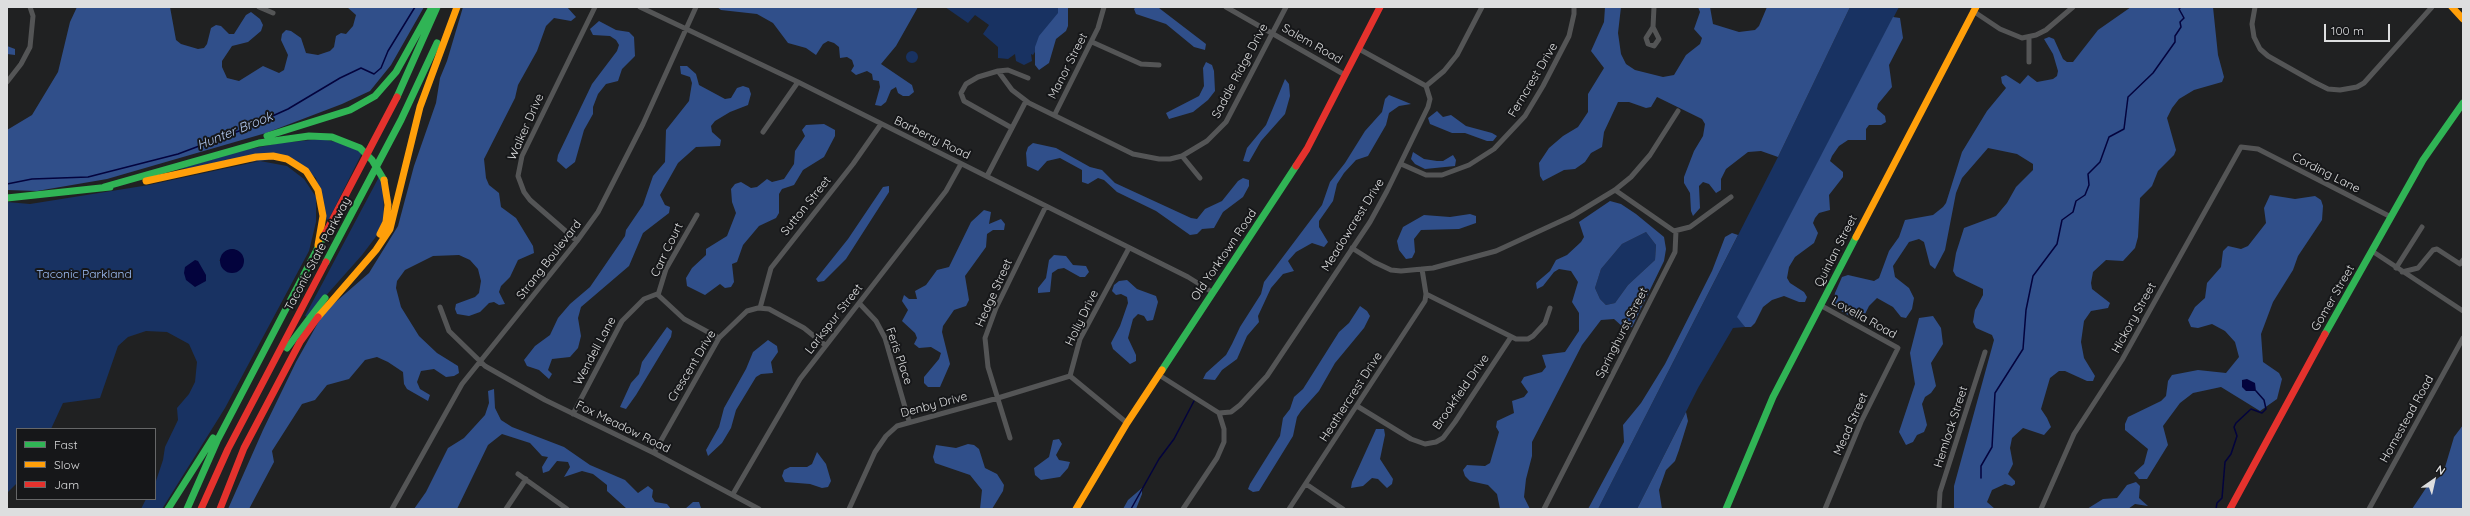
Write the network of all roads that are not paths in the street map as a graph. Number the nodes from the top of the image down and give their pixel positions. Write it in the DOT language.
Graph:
graph roads {
  1 [pos="30,7"];
  2 [pos="259,7"];
  3 [pos="432,7"];
  4 [pos="437,7"];
  5 [pos="452,7"];
  6 [pos="458,7"];
  7 [pos="595,7"];
  8 [pos="640,7"];
  9 [pos="696,7"];
  10 [pos="1104,7"];
  11 [pos="1226,7"];
  12 [pos="1286,7"];
  13 [pos="1380,7"];
  14 [pos="1482,7"];
  15 [pos="1574,7"];
  16 [pos="1654,7"];
  17 [pos="2073,7"];
  18 [pos="2255,7"];
  19 [pos="2432,7"];
  20 [pos="2452,7"];
  21 [pos="1974,9"];
  22 [pos="273,13"];
  23 [pos="2463,19"];
  24 [pos="1653,27"];
  25 [pos="687,29"];
  26 [pos="1271,32"];
  27 [pos="2029,38"];
  28 [pos="1092,42"];
  29 [pos="1359,49"];
  30 [pos="2029,62"];
  31 [pos="1159,65"];
  32 [pos="998,71"];
  33 [pos="1345,75"];
  34 [pos="1028,78"];
  35 [pos="7,82"];
  36 [pos="798,82"];
  37 [pos="1426,86"];
  38 [pos="1026,101"];
  39 [pos="2463,104"];
  40 [pos="1678,111"];
  41 [pos="1055,114"];
  42 [pos="881,124"];
  43 [pos="1012,128"];
  44 [pos="763,132"];
  45 [pos="2253,147"];
  46 [pos="1182,156"];
  47 [pos="205,157"];
  48 [pos="961,164"];
  49 [pos="1402,164"];
  50 [pos="987,176"];
  51 [pos="1200,178"];
  52 [pos="104,187"];
  53 [pos="1615,190"];
  54 [pos="1731,197"];
  55 [pos="7,198"];
  56 [pos="1046,206"];
  57 [pos="697,214"];
  58 [pos="2391,217"];
  59 [pos="2422,227"];
  60 [pos="1676,231"];
  61 [pos="577,241"];
  62 [pos="1129,248"];
  63 [pos="1352,248"];
  64 [pos="2372,251"];
  65 [pos="317,252"];
  66 [pos="2463,260"];
  67 [pos="2396,268"];
  68 [pos="1422,269"];
  69 [pos="2402,272"];
  70 [pos="1212,292"];
  71 [pos="1426,294"];
  72 [pos="658,295"];
  73 [pos="859,303"];
  74 [pos="1820,306"];
  75 [pos="440,307"];
  76 [pos="760,308"];
  77 [pos="1550,308"];
  78 [pos="2463,311"];
  79 [pos="1511,337"];
  80 [pos="719,338"];
  81 [pos="2463,338"];
  82 [pos="825,345"];
  83 [pos="1898,348"];
  84 [pos="1985,352"];
  85 [pos="479,361"];
  86 [pos="1159,374"];
  87 [pos="1070,376"];
  88 [pos="260,387"];
  89 [pos="240,398"];
  90 [pos="998,398"];
  91 [pos="1357,406"];
  92 [pos="1219,413"];
  93 [pos="572,414"];
  94 [pos="909,421"];
  95 [pos="1126,424"];
  96 [pos="1010,438"];
  97 [pos="654,453"];
  98 [pos="518,474"];
  99 [pos="526,480"];
  100 [pos="1306,484"];
  101 [pos="733,494"];
  102 [pos="168,509"];
  103 [pos="187,509"];
  104 [pos="201,509"];
  105 [pos="220,509"];
  106 [pos="392,509"];
  107 [pos="506,509"];
  108 [pos="567,509"];
  109 [pos="759,509"];
  110 [pos="849,509"];
  111 [pos="1076,509"];
  112 [pos="1183,509"];
  113 [pos="1290,509"];
  114 [pos="1343,509"];
  115 [pos="1544,509"];
  116 [pos="1726,509"];
  117 [pos="1825,509"];
  118 [pos="1938,509"];
  119 [pos="2041,509"];
  120 [pos="2230,509"];
  121 [pos="2369,509"];
  1 -- 35 [label="street"];
  2 -- 22 [label="street"];
  3 -- 47 [label="main road"];
  4 -- 65 [label="main road, Taconic State Parkway"];
  5 -- 88 [label="main road, Taconic State Parkway"];
  6 -- 105 [label="main road"];
  7 -- 61 [label="street, Walker Drive"];
  8 -- 25 [label="street, Barberry Road"];
  9 -- 25 [label="street, Strang Boulevard"];
  10 -- 28 [label="street, Manor Street"];
  11 -- 26 [label="street, Salem Road"];
  12 -- 26 [label="street, Saddle Ridge Drive"];
  13 -- 29 [label="main road, Old Yorktown Road"];
  14 -- 37 [label="street"];
  15 -- 49 [label="street, Ferncrest Drive"];
  16 -- 24 [label="street"];
  17 -- 27 [label="street"];
  18 -- 19 [label="street"];
  20 -- 23 [label="main road"];
  21 -- 27 [label="street"];
  21 -- 74 [label="main road, Quinlan Street"];
  25 -- 36 [label="street, Barberry Road"];
  25 -- 61 [label="street, Strang Boulevard"];
  26 -- 33 [label="street, Salem Road"];
  26 -- 46 [label="street, Saddle Ridge Drive"];
  27 -- 30 [label="street"];
  28 -- 31 [label="street"];
  28 -- 41 [label="street, Manor Street"];
  29 -- 33 [label="main road, Old Yorktown Road"];
  29 -- 37 [label="street"];
  32 -- 34 [label="street"];
  32 -- 38 [label="street, Manor Street"];
  32 -- 43 [label="street"];
  33 -- 70 [label="main road, Old Yorktown Road"];
  36 -- 42 [label="street, Barberry Road"];
  36 -- 44 [label="street"];
  37 -- 49 [label="street, Meadowcrest Drive"];
  38 -- 41 [label="street, Manor Street"];
  38 -- 43 [label="street"];
  39 -- 58 [label="main road, Gomer Street"];
  40 -- 53 [label="street"];
  41 -- 46 [label="street, Saddle Ridge Drive"];
  42 -- 48 [label="street, Barberry Road"];
  42 -- 76 [label="street, Sutton Street"];
  43 -- 50 [label="street"];
  45 -- 58 [label="street, Cording Lane"];
  45 -- 119 [label="street, Hickory Street"];
  46 -- 51 [label="street"];
  47 -- 52 [label="main road"];
  47 -- 88 [label="main road"];
  48 -- 50 [label="street, Barberry Road"];
  48 -- 73 [label="street, Larkspur Street"];
  49 -- 63 [label="street, Meadowcrest Drive"];
  50 -- 56 [label="street, Barberry Road"];
  52 -- 55 [label="main road"];
  52 -- 65 [label="main road"];
  53 -- 60 [label="street"];
  53 -- 68 [label="street"];
  54 -- 60 [label="street"];
  56 -- 62 [label="street, Barberry Road"];
  56 -- 90 [label="street, Hedge Street"];
  57 -- 72 [label="street, Carr Court"];
  58 -- 64 [label="main road, Gomer Street"];
  59 -- 67 [label="street"];
  60 -- 115 [label="street, Springhurst Street"];
  61 -- 85 [label="street, Strang Boulevard"];
  62 -- 70 [label="street, Barberry Road"];
  62 -- 87 [label="street, Holly Drive"];
  63 -- 68 [label="street"];
  63 -- 92 [label="street, Meadowcrest Drive"];
  64 -- 67 [label="street"];
  64 -- 120 [label="main road, Gomer Street"];
  65 -- 89 [label="main road, Taconic State Parkway"];
  66 -- 69 [label="street"];
  67 -- 69 [label="street"];
  68 -- 71 [label="street"];
  69 -- 78 [label="street"];
  70 -- 86 [label="main road, Old Yorktown Road"];
  71 -- 79 [label="street"];
  71 -- 91 [label="street, Heathercrest Drive"];
  72 -- 80 [label="street"];
  72 -- 93 [label="street, Wendell Lane"];
  73 -- 82 [label="street, Larkspur Street"];
  73 -- 94 [label="street, Feris Place"];
  74 -- 83 [label="street, Lovella Road"];
  74 -- 116 [label="main road, Quinlan Street"];
  75 -- 85 [label="street, Fox Meadow Road"];
  76 -- 80 [label="street, Crescent Drive"];
  76 -- 82 [label="street"];
  77 -- 79 [label="street"];
  79 -- 91 [label="street, Brookfield Drive"];
  80 -- 97 [label="street, Crescent Drive"];
  81 -- 121 [label="street, Homestead Road"];
  82 -- 101 [label="street, Larkspur Street"];
  83 -- 117 [label="street, Mead Street"];
  84 -- 118 [label="street, Hemlock Street"];
  85 -- 93 [label="street, Fox Meadow Road"];
  85 -- 106 [label="street, Strang Boulevard"];
  86 -- 92 [label="street"];
  86 -- 95 [label="main road, Old Yorktown Road"];
  87 -- 90 [label="street, Denby Drive"];
  87 -- 95 [label="street"];
  88 -- 104 [label="main road, Taconic State Parkway"];
  89 -- 102 [label="main road"];
  89 -- 103 [label="main road, Taconic State Parkway"];
  90 -- 94 [label="street, Denby Drive"];
  90 -- 96 [label="street, Hedge Street"];
  91 -- 100 [label="street, Heathercrest Drive"];
  92 -- 112 [label="street"];
  93 -- 97 [label="street, Fox Meadow Road"];
  94 -- 110 [label="street, Denby Drive"];
  95 -- 111 [label="main road, Old Yorktown Road"];
  97 -- 101 [label="street, Fox Meadow Road"];
  98 -- 99 [label="street"];
  99 -- 107 [label="street"];
  99 -- 108 [label="street"];
  100 -- 113 [label="street, Heathercrest Drive"];
  100 -- 114 [label="street"];
  101 -- 109 [label="street, Fox Meadow Road"];
}
